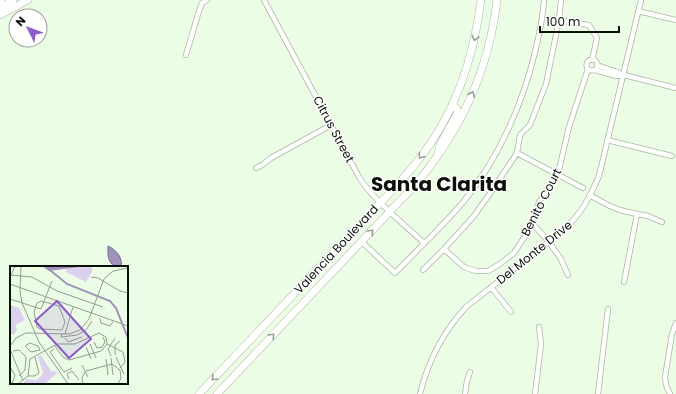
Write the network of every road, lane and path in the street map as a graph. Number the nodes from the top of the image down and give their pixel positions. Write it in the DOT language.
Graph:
graph roads {
  1 [pos="13,0"];
  2 [pos="28,0"];
  3 [pos="207,0"];
  4 [pos="264,0"];
  5 [pos="482,0"];
  6 [pos="496,0"];
  7 [pos="544,0"];
  8 [pos="561,0"];
  9 [pos="641,0"];
  10 [pos="0,8"];
  11 [pos="638,11"];
  12 [pos="0,15"];
  13 [pos="559,20"];
  14 [pos="676,20"];
  15 [pos="186,54"];
  16 [pos="592,60"];
  17 [pos="596,67"];
  18 [pos="588,69"];
  19 [pos="624,75"];
  20 [pos="676,88"];
  21 [pos="452,105"];
  22 [pos="331,125"];
  23 [pos="607,140"];
  24 [pos="517,153"];
  25 [pos="672,156"];
  26 [pos="438,157"];
  27 [pos="256,168"];
  28 [pos="558,174"];
  29 [pos="583,188"];
  30 [pos="590,196"];
  31 [pos="381,202"];
  32 [pos="390,211"];
  33 [pos="637,214"];
  34 [pos="662,222"];
  35 [pos="533,224"];
  36 [pos="362,242"];
  37 [pos="549,242"];
  38 [pos="424,243"];
  39 [pos="444,249"];
  40 [pos="423,270"];
  41 [pos="568,274"];
  42 [pos="624,282"];
  43 [pos="492,287"];
  44 [pos="608,309"];
  45 [pos="511,312"];
  46 [pos="676,323"];
  47 [pos="538,327"];
  48 [pos="470,372"];
  49 [pos="198,394"];
  50 [pos="217,394"];
  51 [pos="420,394"];
  52 [pos="465,394"];
  53 [pos="535,394"];
  54 [pos="598,394"];
  55 [pos="670,394"];
  1 -- 10 [label="main road"];
  2 -- 12 [label="main road"];
  3 -- 15 [label="street"];
  4 -- 22 [label="street, Citrus Street"];
  5 -- 21 [label="main road, Valencia Boulevard, one-way"];
  26 -- 6 [label="main road, Valencia Boulevard, one-way"];
  7 -- 38 [label="street"];
  8 -- 13 [label="street"];
  9 -- 11 [label="street, Del Monte Drive"];
  11 -- 14 [label="street"];
  11 -- 19 [label="street, Del Monte Drive"];
  13 -- 16 [label="street"];
  13 -- 24 [label="street"];
  16 -- 17 [label="street"];
  16 -- 18 [label="street"];
  17 -- 18 [label="street"];
  17 -- 19 [label="street"];
  18 -- 28 [label="street, Benito Court"];
  19 -- 20 [label="street"];
  19 -- 23 [label="street, Del Monte Drive"];
  21 -- 26 [label="main road"];
  21 -- 31 [label="main road, Valencia Boulevard, one-way"];
  22 -- 27 [label="street"];
  22 -- 31 [label="street, Citrus Street"];
  23 -- 25 [label="street"];
  23 -- 30 [label="street, Del Monte Drive"];
  24 -- 28 [label="street"];
  24 -- 39 [label="street"];
  26 -- 32 [label="main road, Valencia Boulevard"];
  28 -- 29 [label="street"];
  28 -- 35 [label="street, Benito Court"];
  30 -- 33 [label="street"];
  30 -- 37 [label="street, Del Monte Drive"];
  31 -- 32 [label="street, Citrus Street"];
  31 -- 49 [label="main road, Valencia Boulevard, one-way"];
  36 -- 32 [label="main road, Valencia Boulevard, one-way"];
  32 -- 38 [label="street, Citrus Street"];
  33 -- 34 [label="street"];
  33 -- 42 [label="street"];
  35 -- 37 [label="street"];
  35 -- 39 [label="street, Benito Court"];
  36 -- 38 [label="street"];
  50 -- 36 [label="main road, Valencia Boulevard, one-way"];
  37 -- 41 [label="street"];
  37 -- 43 [label="street, Del Monte Drive"];
  39 -- 40 [label="street"];
  43 -- 45 [label="street"];
  43 -- 51 [label="street, Del Monte Drive"];
  44 -- 54 [label="street"];
  46 -- 55 [label="street"];
  47 -- 53 [label="street"];
  48 -- 52 [label="street"];
}
